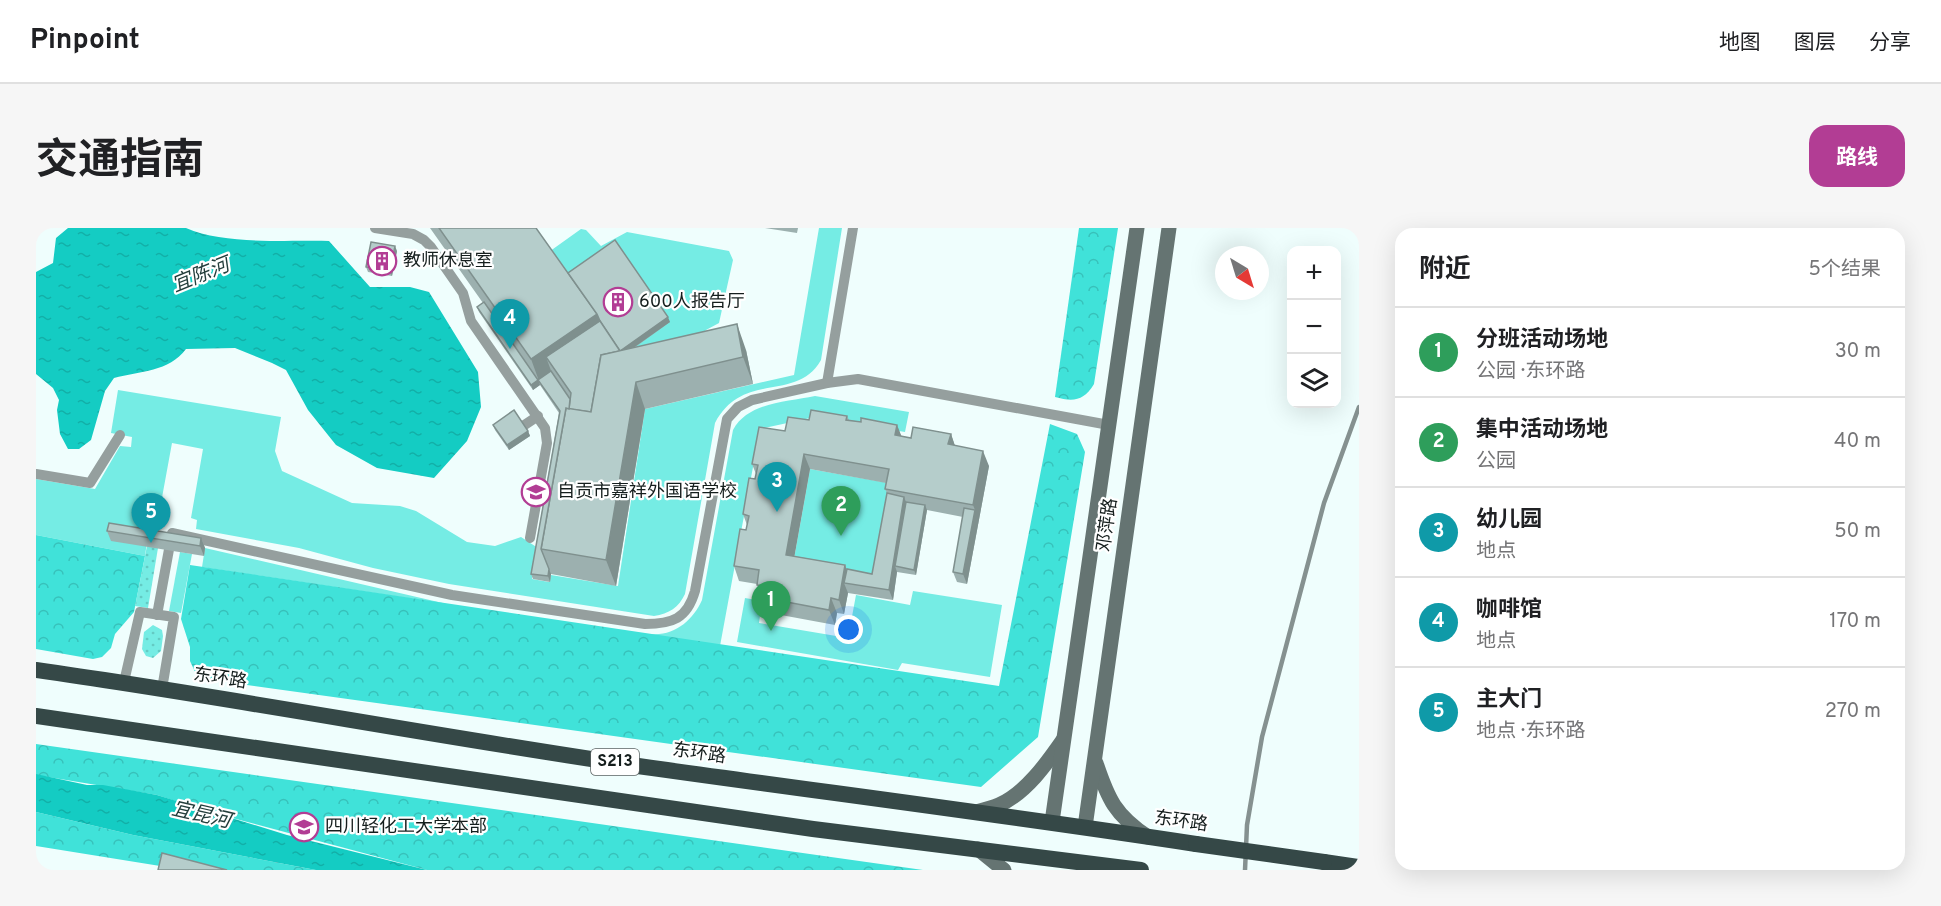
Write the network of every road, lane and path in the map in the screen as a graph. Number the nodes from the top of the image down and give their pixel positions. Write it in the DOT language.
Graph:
graph roads {
  1 [pos="375,228"];
  2 [pos="854,228"];
  3 [pos="1137,228"];
  4 [pos="1169,228"];
  5 [pos="827,383"];
  6 [pos="538,416"];
  7 [pos="1109,425"];
  8 [pos="523,426"];
  9 [pos="120,435"];
  10 [pos="36,474"];
  11 [pos="530,538"];
  12 [pos="157,615"];
  13 [pos="36,670"];
  14 [pos="124,682"];
  15 [pos="162,689"];
  16 [pos="36,716"];
  17 [pos="1065,738"];
  18 [pos="1095,760"];
  19 [pos="976,812"];
  20 [pos="1052,822"];
  21 [pos="1085,827"];
  22 [pos="1148,837"];
  23 [pos="978,849"];
  24 [pos="1047,863"];
  25 [pos="1079,866"];
  26 [pos="1359,867"];
  27 [pos="1004,870"];
  28 [pos="1141,870"];
  1 -- 6 [label="lane"];
  2 -- 5 [label="lane"];
  3 -- 7 [label="main road, 邓萍路"];
  4 -- 18 [label="main road, 邓萍路"];
  5 -- 7 [label="lane"];
  5 -- 12 [label="lane"];
  6 -- 8 [label="lane"];
  6 -- 11 [label="lane"];
  7 -- 17 [label="main road, 邓萍路"];
  9 -- 10 [label="lane"];
  12 -- 14 [label="lane"];
  12 -- 15 [label="lane"];
  13 -- 14 [label="highway, 东环路 / S213"];
  14 -- 15 [label="highway, 东环路 / S213"];
  15 -- 19 [label="highway, 东环路 / S213"];
  16 -- 23 [label="highway, S213"];
  17 -- 19 [label="main road"];
  17 -- 20 [label="main road, 邓萍路"];
  18 -- 21 [label="main road, 邓萍路"];
  18 -- 22 [label="main road"];
  19 -- 20 [label="highway, 东环路 / S213"];
  20 -- 21 [label="highway, 东环路 / S213"];
  21 -- 22 [label="highway, 东环路 / S213"];
  22 -- 26 [label="highway, 东环路 / S213, bridge"];
  23 -- 24 [label="highway, S213"];
  23 -- 27 [label="main road"];
  24 -- 25 [label="highway, S213"];
  25 -- 28 [label="highway, S213"];
}
